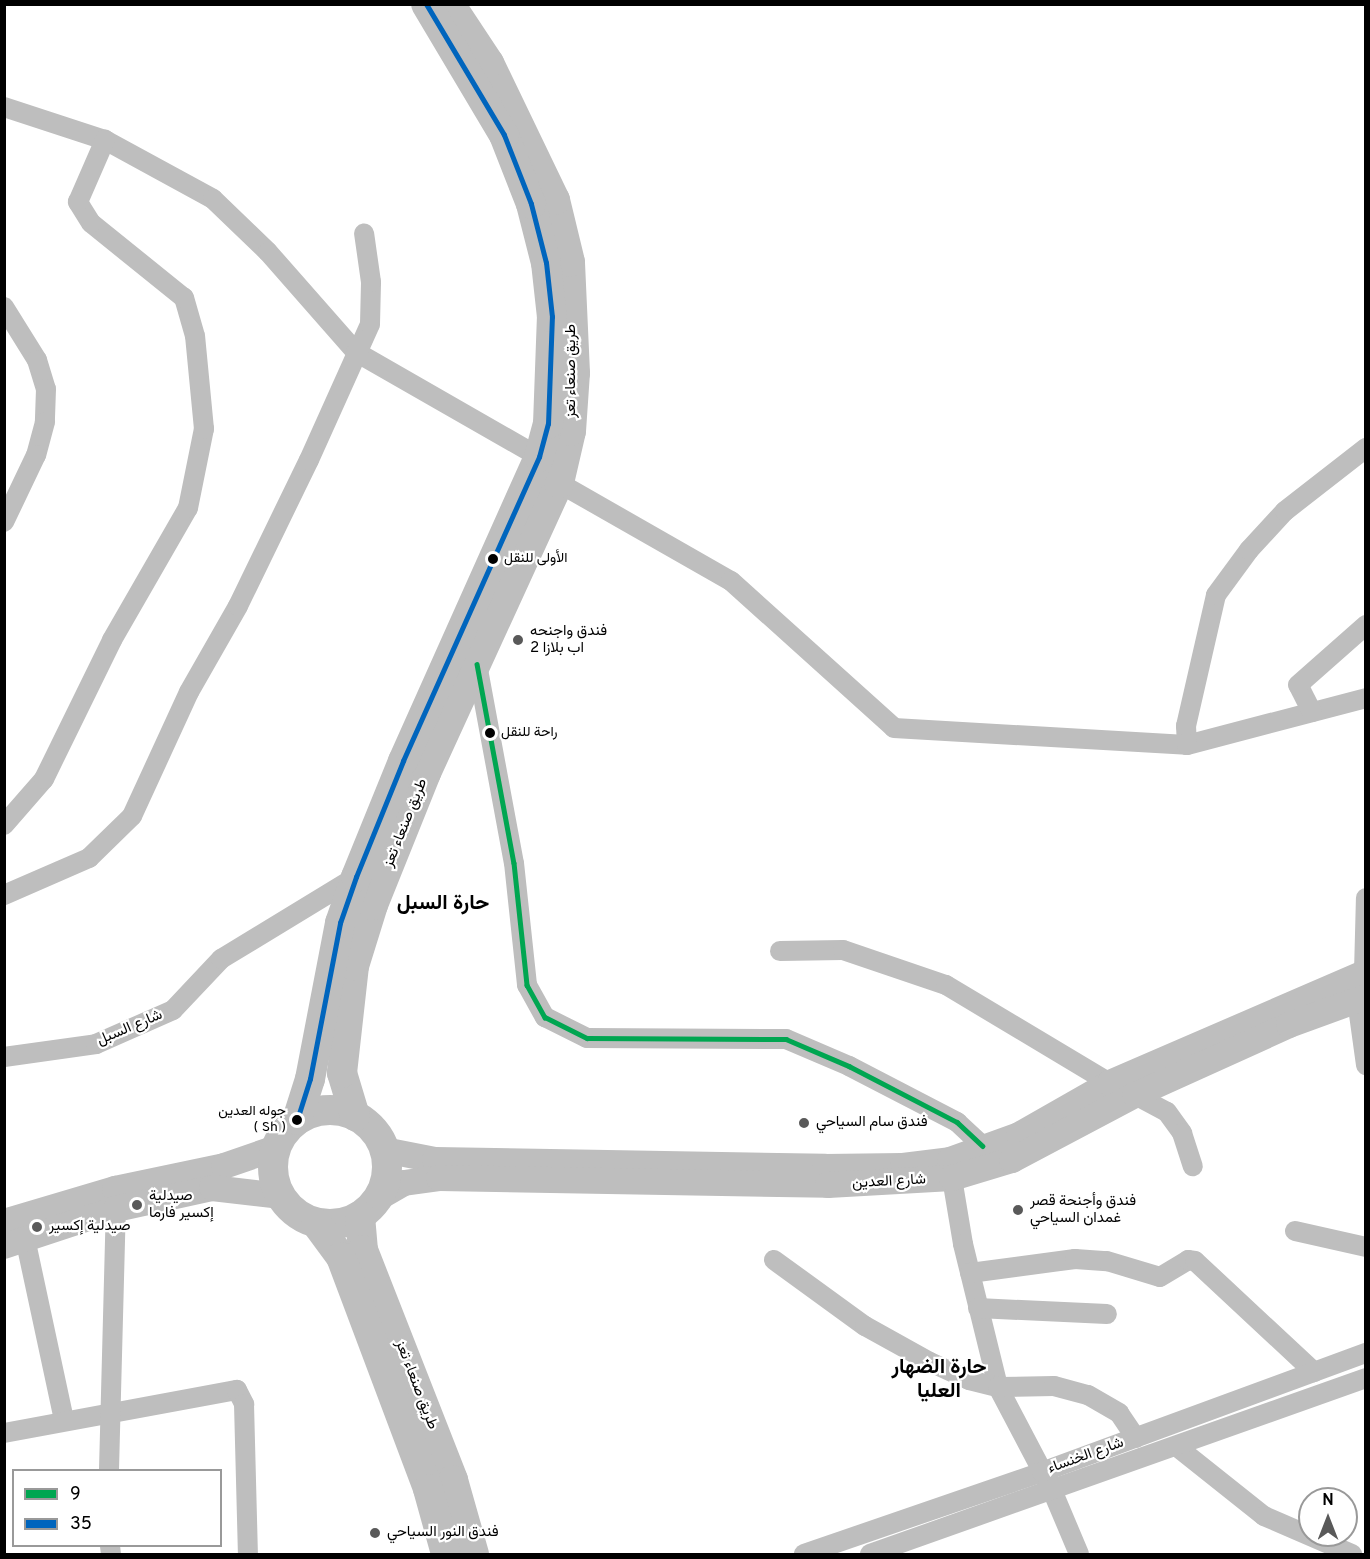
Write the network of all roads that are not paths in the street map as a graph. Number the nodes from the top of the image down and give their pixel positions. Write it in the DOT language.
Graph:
graph roads {
  1 [pos="426,4"];
  2 [pos="450,4"];
  3 [pos="4,107"];
  4 [pos="105,140"];
  5 [pos="364,233"];
  6 [pos="4,307"];
  7 [pos="356,352"];
  8 [pos="1365,448"];
  9 [pos="539,457"];
  10 [pos="559,483"];
  11 [pos="4,522"];
  12 [pos="1365,626"];
  13 [pos="477,664"];
  14 [pos="1365,698"];
  15 [pos="1312,712"];
  16 [pos="1187,746"];
  17 [pos="4,825"];
  18 [pos="356,878"];
  19 [pos="4,895"];
  20 [pos="1365,898"];
  21 [pos="780,951"];
  22 [pos="1365,972"];
  23 [pos="1361,998"];
  24 [pos="4,1057"];
  25 [pos="1365,1065"];
  26 [pos="1110,1083"];
  27 [pos="1135,1095"];
  28 [pos="355,1116"];
  29 [pos="297,1120"];
  30 [pos="983,1146"];
  31 [pos="276,1148"];
  32 [pos="384,1150"];
  33 [pos="1193,1166"];
  34 [pos="952,1178"];
  35 [pos="280,1196"];
  36 [pos="369,1207"];
  37 [pos="116,1209"];
  38 [pos="4,1222"];
  39 [pos="316,1223"];
  40 [pos="1295,1231"];
  41 [pos="15,1242"];
  42 [pos="1365,1247"];
  43 [pos="774,1260"];
  44 [pos="970,1274"];
  45 [pos="978,1308"];
  46 [pos="1107,1314"];
  47 [pos="1365,1353"];
  48 [pos="1314,1372"];
  49 [pos="1365,1377"];
  50 [pos="998,1387"];
  51 [pos="109,1412"];
  52 [pos="64,1420"];
  53 [pos="4,1433"];
  54 [pos="1136,1438"];
  55 [pos="1176,1446"];
  56 [pos="109,1469"];
  57 [pos="1042,1472"];
  58 [pos="1052,1490"];
  59 [pos="248,1554"];
  60 [pos="446,1554"];
  61 [pos="474,1554"];
  62 [pos="804,1554"];
  63 [pos="870,1554"];
  64 [pos="1079,1554"];
  65 [pos="1352,1554"];
  1 -- 9 [label="highway, طريق صنعاء تعز"];
  2 -- 10 [label="highway, طريق صنعاء تعز"];
  3 -- 4 [label="street"];
  4 -- 7 [label="street"];
  4 -- 17 [label="street"];
  5 -- 7 [label="street"];
  6 -- 11 [label="street"];
  7 -- 9 [label="street"];
  7 -- 19 [label="street"];
  8 -- 16 [label="street"];
  9 -- 18 [label="highway, طريق صنعاء تعز"];
  10 -- 13 [label="highway, طريق صنعاء تعز"];
  10 -- 16 [label="street"];
  12 -- 15 [label="street"];
  13 -- 28 [label="highway, طريق صنعاء تعز"];
  13 -- 30 [label="street"];
  14 -- 15 [label="street"];
  15 -- 16 [label="street"];
  18 -- 24 [label="street, شارع السبل"];
  18 -- 29 [label="highway, طريق صنعاء تعز"];
  20 -- 22 [label="street"];
  21 -- 26 [label="street"];
  22 -- 26 [label="main road, شارع العدين"];
  23 -- 25 [label="street"];
  23 -- 27 [label="main road, شارع العدين"];
  26 -- 30 [label="main road, شارع العدين"];
  27 -- 33 [label="street"];
  27 -- 34 [label="main road, شارع العدين"];
  28 -- 29 [label="highway"];
  28 -- 32 [label="highway"];
  29 -- 31 [label="highway"];
  30 -- 32 [label="main road, شارع العدين"];
  31 -- 35 [label="highway"];
  31 -- 38 [label="main road"];
  32 -- 36 [label="highway"];
  34 -- 36 [label="main road, شارع العدين"];
  34 -- 44 [label="street"];
  35 -- 37 [label="main road"];
  35 -- 39 [label="highway"];
  36 -- 39 [label="highway"];
  36 -- 61 [label="highway, طريق صنعاء تعز"];
  37 -- 41 [label="main road"];
  37 -- 51 [label="street"];
  39 -- 60 [label="highway, طريق صنعاء تعز"];
  40 -- 42 [label="street"];
  41 -- 52 [label="street"];
  43 -- 50 [label="street"];
  44 -- 45 [label="street"];
  44 -- 48 [label="street"];
  45 -- 46 [label="street"];
  45 -- 50 [label="street"];
  47 -- 48 [label="street, شارع الخنساء"];
  48 -- 54 [label="street, شارع الخنساء"];
  49 -- 55 [label="street, شارع الخنساء"];
  50 -- 54 [label="street"];
  50 -- 57 [label="street"];
  51 -- 52 [label="street"];
  51 -- 56 [label="street"];
  51 -- 59 [label="street"];
  52 -- 53 [label="street"];
  54 -- 57 [label="street, شارع الخنساء"];
  55 -- 58 [label="street, شارع الخنساء"];
  55 -- 65 [label="street"];
  57 -- 58 [label="street"];
  57 -- 62 [label="street, شارع الخنساء"];
  58 -- 63 [label="street, شارع الخنساء"];
  58 -- 64 [label="street"];
}
